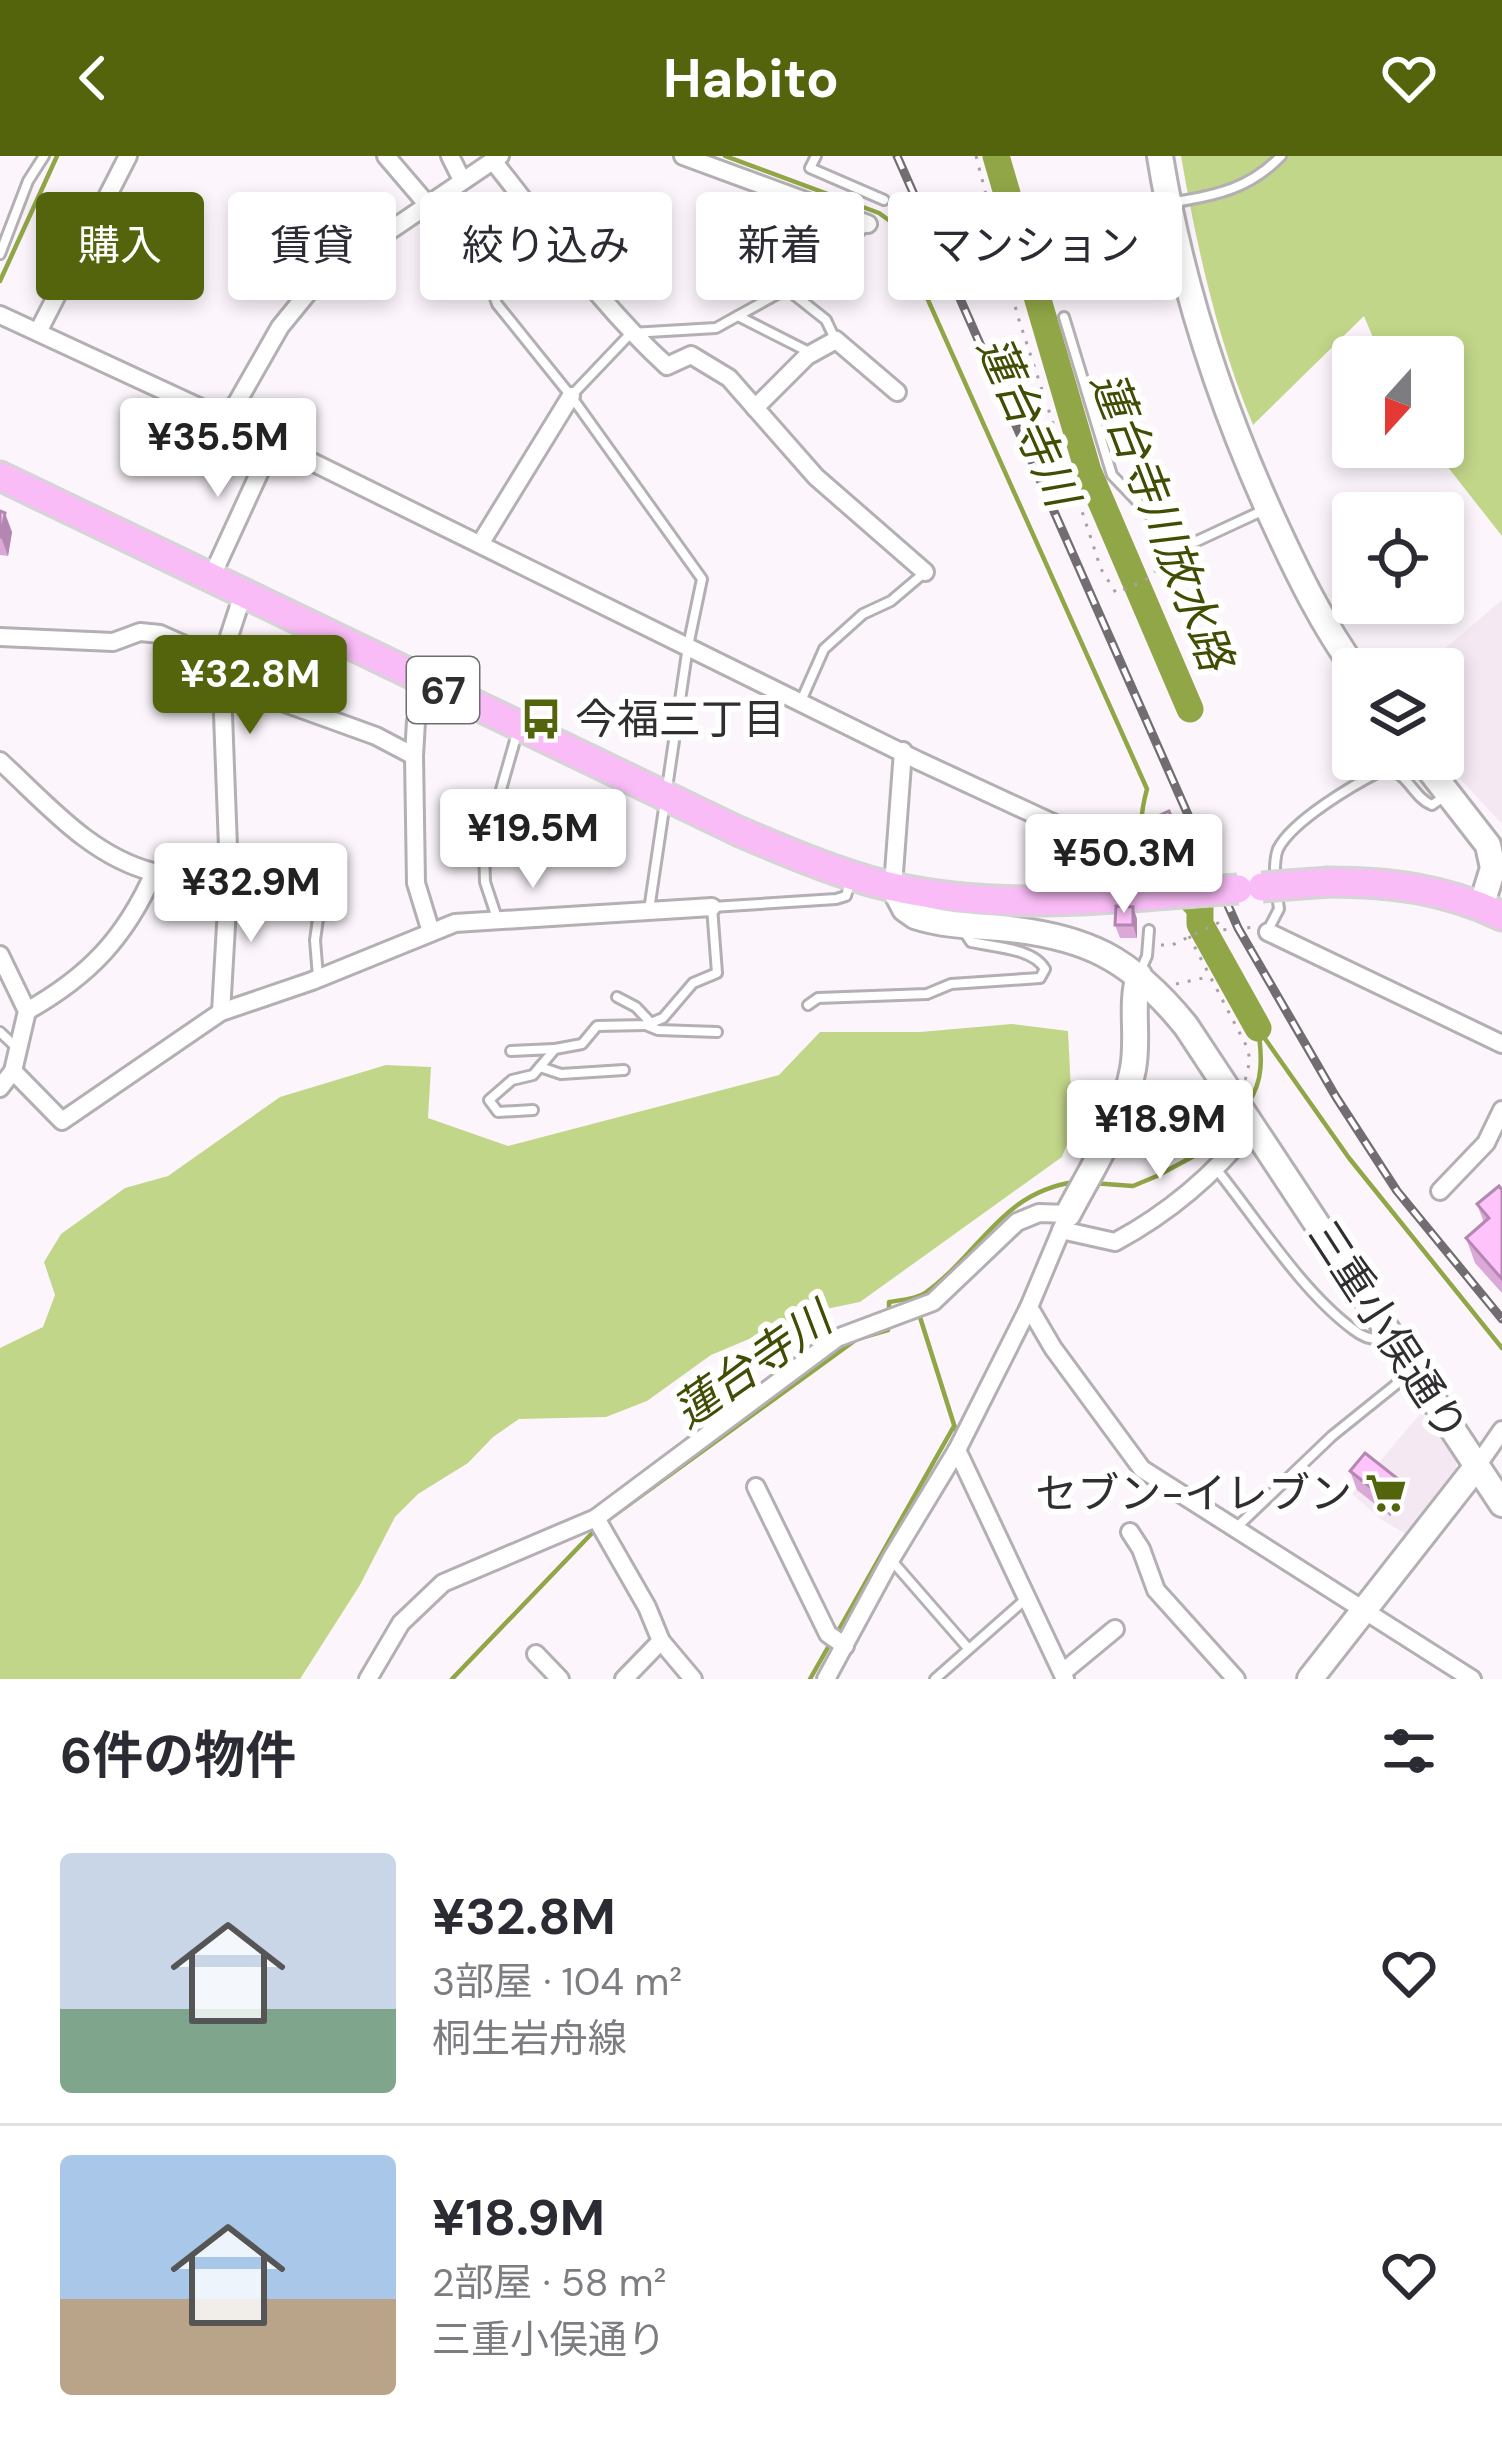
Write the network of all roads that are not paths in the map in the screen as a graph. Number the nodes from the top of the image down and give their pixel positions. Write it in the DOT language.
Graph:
graph roads {
  1 [pos="44,156"];
  2 [pos="128,156"];
  3 [pos="386,156"];
  4 [pos="450,156"];
  5 [pos="683,156"];
  6 [pos="816,156"];
  7 [pos="1160,156"];
  8 [pos="1281,156"];
  9 [pos="497,159"];
  10 [pos="462,180"];
  11 [pos="445,192"];
  12 [pos="1166,192"];
  13 [pos="420,195"];
  14 [pos="884,200"];
  15 [pos="1182,200"];
  16 [pos="420,209"];
  17 [pos="868,224"];
  18 [pos="864,228"];
  19 [pos="0,254"];
  20 [pos="1182,261"];
  21 [pos="496,300"];
  22 [pos="767,300"];
  23 [pos="801,300"];
  24 [pos="0,315"];
  25 [pos="738,316"];
  26 [pos="1064,317"];
  27 [pos="38,330"];
  28 [pos="631,333"];
  29 [pos="836,340"];
  30 [pos="812,354"];
  31 [pos="897,392"];
  32 [pos="572,396"];
  33 [pos="755,408"];
  34 [pos="227,420"];
  35 [pos="273,443"];
  36 [pos="0,476"];
  37 [pos="1268,508"];
  38 [pos="481,544"];
  39 [pos="925,572"];
  40 [pos="211,578"];
  41 [pos="243,594"];
  42 [pos="0,638"];
  43 [pos="688,646"];
  44 [pos="1342,648"];
  45 [pos="221,670"];
  46 [pos="441,689"];
  47 [pos="801,701"];
  48 [pos="519,725"];
  49 [pos="903,751"];
  50 [pos="414,756"];
  51 [pos="0,761"];
  52 [pos="1437,780"];
  53 [pos="1447,794"];
  54 [pos="664,796"];
  55 [pos="1082,836"];
  56 [pos="1136,862"];
  57 [pos="154,873"];
  58 [pos="229,874"];
  59 [pos="852,876"];
  60 [pos="324,877"];
  61 [pos="893,886"];
  62 [pos="712,907"];
  63 [pos="650,910"];
  64 [pos="1492,912"];
  65 [pos="497,920"];
  66 [pos="963,925"];
  67 [pos="1148,930"];
  68 [pos="431,932"];
  69 [pos="1268,932"];
  70 [pos="0,956"];
  71 [pos="1138,975"];
  72 [pos="318,978"];
  73 [pos="617,997"];
  74 [pos="808,1005"];
  75 [pos="27,1011"];
  76 [pos="221,1012"];
  77 [pos="648,1024"];
  78 [pos="0,1032"];
  79 [pos="717,1032"];
  80 [pos="1502,1045"];
  81 [pos="18,1049"];
  82 [pos="555,1049"];
  83 [pos="511,1051"];
  84 [pos="540,1067"];
  85 [pos="624,1070"];
  86 [pos="13,1071"];
  87 [pos="0,1088"];
  88 [pos="1244,1108"];
  89 [pos="533,1110"];
  90 [pos="1502,1110"];
  91 [pos="1216,1169"];
  92 [pos="1440,1191"];
  93 [pos="1074,1203"];
  94 [pos="1028,1307"];
  95 [pos="1391,1337"];
  96 [pos="1414,1369"];
  97 [pos="1502,1430"];
  98 [pos="957,1450"];
  99 [pos="1477,1466"];
  100 [pos="756,1487"];
  101 [pos="1502,1504"];
  102 [pos="596,1517"];
  103 [pos="1236,1528"];
  104 [pos="1130,1532"];
  105 [pos="891,1559"];
  106 [pos="1029,1596"];
  107 [pos="1363,1611"];
  108 [pos="1115,1629"];
  109 [pos="662,1641"];
  110 [pos="845,1646"];
  111 [pos="967,1647"];
  112 [pos="536,1654"];
  113 [pos="1061,1677"];
  114 [pos="368,1679"];
  115 [pos="560,1679"];
  116 [pos="624,1679"];
  117 [pos="693,1679"];
  118 [pos="826,1679"];
  119 [pos="935,1679"];
  120 [pos="1236,1679"];
  121 [pos="1310,1679"];
  122 [pos="1472,1679"];
  1 -- 19 [label="lane"];
  2 -- 27 [label="street"];
  3 -- 13 [label="street"];
  4 -- 10 [label="street"];
  5 -- 17 [label="street"];
  6 -- 14 [label="lane"];
  7 -- 12 [label="main road"];
  8 -- 15 [label="lane"];
  9 -- 10 [label="street"];
  9 -- 28 [label="street"];
  10 -- 11 [label="street"];
  16 -- 34 [label="street"];
  17 -- 18 [label="lane"];
  20 -- 37 [label="main road"];
  21 -- 32 [label="lane"];
  22 -- 25 [label="lane"];
  23 -- 29 [label="lane"];
  24 -- 27 [label="street"];
  25 -- 28 [label="lane"];
  25 -- 30 [label="lane"];
  26 -- 37 [label="lane"];
  27 -- 34 [label="street"];
  28 -- 32 [label="lane"];
  28 -- 33 [label="street"];
  29 -- 30 [label="street"];
  29 -- 31 [label="street"];
  30 -- 33 [label="street"];
  32 -- 38 [label="street"];
  32 -- 43 [label="lane"];
  33 -- 39 [label="street"];
  34 -- 35 [label="street"];
  35 -- 38 [label="street"];
  35 -- 40 [label="street"];
  36 -- 40 [label="main road, 67"];
  37 -- 44 [label="main road"];
  38 -- 43 [label="street"];
  39 -- 47 [label="lane"];
  40 -- 41 [label="main road, 67"];
  41 -- 45 [label="street"];
  41 -- 46 [label="main road, 67"];
  42 -- 45 [label="street"];
  43 -- 47 [label="street"];
  43 -- 54 [label="lane"];
  45 -- 50 [label="street"];
  45 -- 58 [label="street"];
  46 -- 48 [label="main road, 67"];
  46 -- 50 [label="street"];
  47 -- 49 [label="street"];
  48 -- 54 [label="main road, 67"];
  48 -- 65 [label="lane"];
  49 -- 55 [label="street"];
  49 -- 61 [label="street"];
  50 -- 68 [label="street"];
  51 -- 57 [label="street"];
  52 -- 53 [label="main road"];
  53 -- 64 [label="main road"];
  53 -- 69 [label="lane"];
  54 -- 59 [label="main road, 67"];
  54 -- 63 [label="lane"];
  55 -- 56 [label="lane"];
  57 -- 58 [label="street"];
  57 -- 75 [label="street"];
  58 -- 76 [label="street"];
  59 -- 61 [label="main road, 67"];
  59 -- 62 [label="lane"];
  60 -- 72 [label="lane"];
  61 -- 64 [label="main road, 67, bridge"];
  61 -- 66 [label="main road, 三重小俣通り"];
  62 -- 63 [label="street"];
  62 -- 77 [label="lane"];
  63 -- 65 [label="street"];
  65 -- 68 [label="street"];
  66 -- 71 [label="main road, 三重小俣通り"];
  66 -- 74 [label="lane"];
  67 -- 71 [label="lane"];
  68 -- 72 [label="street"];
  69 -- 80 [label="street"];
  70 -- 75 [label="street"];
  71 -- 88 [label="main road, 三重小俣通り"];
  71 -- 93 [label="main road"];
  72 -- 76 [label="street"];
  73 -- 77 [label="lane"];
  75 -- 81 [label="street"];
  76 -- 86 [label="street"];
  77 -- 79 [label="lane"];
  77 -- 82 [label="lane"];
  78 -- 81 [label="lane"];
  81 -- 86 [label="street"];
  82 -- 83 [label="lane"];
  82 -- 84 [label="lane"];
  84 -- 85 [label="lane"];
  84 -- 89 [label="lane"];
  86 -- 87 [label="street"];
  88 -- 91 [label="street"];
  88 -- 95 [label="main road, 三重小俣通り"];
  90 -- 92 [label="street"];
  91 -- 93 [label="street"];
  91 -- 95 [label="lane"];
  93 -- 94 [label="street"];
  93 -- 102 [label="street"];
  94 -- 98 [label="street"];
  94 -- 103 [label="street"];
  95 -- 96 [label="main road, 三重小俣通り"];
  96 -- 99 [label="main road, 三重小俣通り"];
  96 -- 103 [label="lane"];
  97 -- 99 [label="street"];
  98 -- 105 [label="street"];
  98 -- 106 [label="street"];
  99 -- 101 [label="main road, 三重小俣通り"];
  99 -- 107 [label="main road"];
  100 -- 110 [label="street"];
  102 -- 109 [label="street"];
  102 -- 114 [label="street"];
  103 -- 107 [label="street"];
  104 -- 120 [label="street"];
  105 -- 110 [label="street"];
  105 -- 111 [label="lane"];
  106 -- 111 [label="lane"];
  106 -- 113 [label="street"];
  107 -- 121 [label="main road"];
  107 -- 122 [label="street"];
  108 -- 113 [label="street"];
  109 -- 116 [label="street"];
  109 -- 117 [label="street"];
  110 -- 118 [label="street"];
  111 -- 119 [label="lane"];
  112 -- 115 [label="street"];
}
